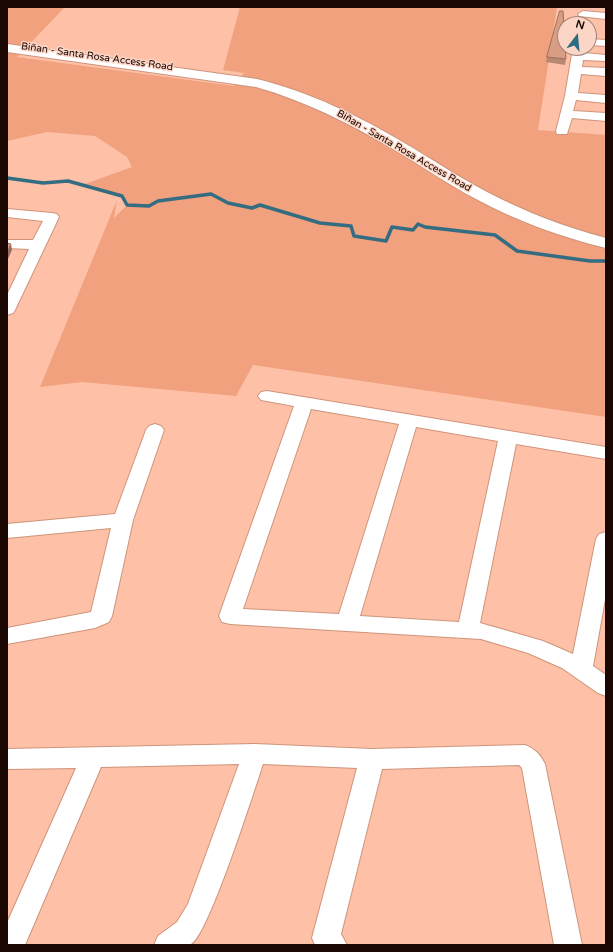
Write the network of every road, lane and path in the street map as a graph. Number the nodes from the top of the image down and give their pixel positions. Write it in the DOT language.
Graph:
graph roads {
  1 [pos="582,15"];
  2 [pos="606,16"];
  3 [pos="7,44"];
  4 [pos="7,48"];
  5 [pos="578,56"];
  6 [pos="576,70"];
  7 [pos="606,72"];
  8 [pos="259,82"];
  9 [pos="606,88"];
  10 [pos="571,91"];
  11 [pos="606,99"];
  12 [pos="566,114"];
  13 [pos="606,117"];
  14 [pos="562,130"];
  15 [pos="482,192"];
  16 [pos="7,213"];
  17 [pos="606,236"];
  18 [pos="606,243"];
  19 [pos="7,244"];
  20 [pos="36,245"];
  21 [pos="7,310"];
  22 [pos="267,396"];
  23 [pos="304,402"];
  24 [pos="409,420"];
  25 [pos="155,430"];
  26 [pos="508,437"];
  27 [pos="606,453"];
  28 [pos="123,520"];
  29 [pos="7,531"];
  30 [pos="606,539"];
  31 [pos="347,623"];
  32 [pos="468,630"];
  33 [pos="7,636"];
  34 [pos="581,670"];
  35 [pos="606,686"];
  36 [pos="255,754"];
  37 [pos="93,757"];
  38 [pos="7,759"];
  39 [pos="372,759"];
  40 [pos="11,945"];
  41 [pos="168,945"];
  42 [pos="333,945"];
  43 [pos="568,945"];
  1 -- 2 [label="street"];
  3 -- 8 [label="main road, Biñan - Santa Rosa Access Road"];
  4 -- 8 [label="main road, Biñan - Santa Rosa Access Road"];
  5 -- 6 [label="street"];
  6 -- 7 [label="street"];
  6 -- 10 [label="street"];
  8 -- 15 [label="main road, Biñan - Santa Rosa Access Road"];
  9 -- 10 [label="street"];
  10 -- 11 [label="street"];
  10 -- 12 [label="street"];
  12 -- 13 [label="street"];
  12 -- 14 [label="street"];
  15 -- 17 [label="main road, Biñan - Santa Rosa Access Road"];
  15 -- 18 [label="main road, Biñan - Santa Rosa Access Road"];
  16 -- 20 [label="street"];
  19 -- 20 [label="street"];
  20 -- 21 [label="street"];
  22 -- 23 [label="street"];
  23 -- 24 [label="street"];
  23 -- 31 [label="street"];
  24 -- 26 [label="street"];
  24 -- 31 [label="street"];
  25 -- 28 [label="street"];
  26 -- 27 [label="street"];
  26 -- 32 [label="street"];
  28 -- 29 [label="street"];
  28 -- 33 [label="street"];
  30 -- 34 [label="street"];
  31 -- 32 [label="street"];
  32 -- 34 [label="street"];
  34 -- 35 [label="street"];
  36 -- 37 [label="street"];
  36 -- 39 [label="street"];
  36 -- 41 [label="street"];
  37 -- 38 [label="street"];
  37 -- 40 [label="street"];
  39 -- 42 [label="street"];
  39 -- 43 [label="street"];
}
